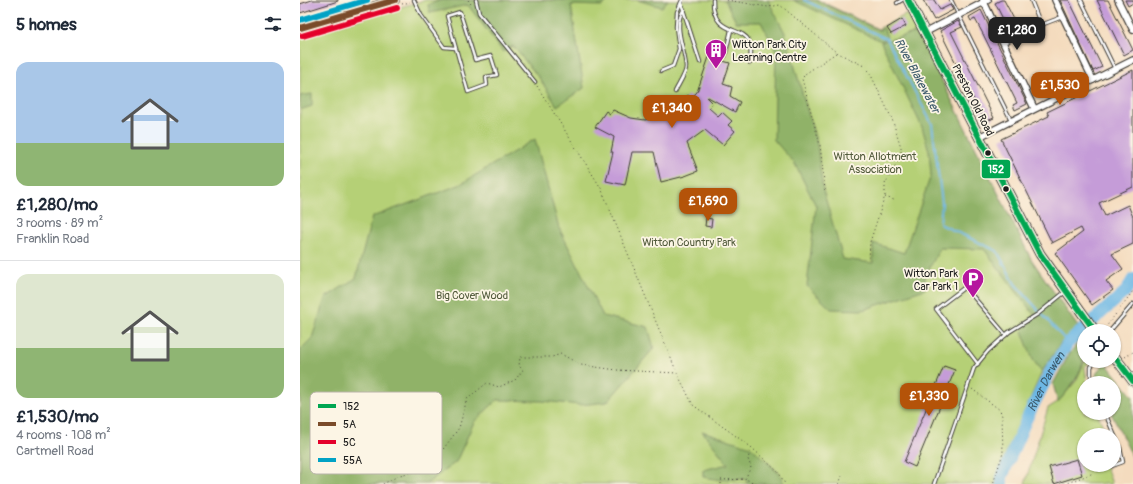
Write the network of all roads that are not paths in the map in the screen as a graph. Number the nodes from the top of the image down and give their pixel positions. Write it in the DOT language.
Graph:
graph roads {
  1 [pos="395,0"];
  2 [pos="414,0"];
  3 [pos="476,0"];
  4 [pos="713,0"];
  5 [pos="902,0"];
  6 [pos="908,0"];
  7 [pos="951,0"];
  8 [pos="1031,0"];
  9 [pos="1055,0"];
  10 [pos="1081,0"];
  11 [pos="1118,0"];
  12 [pos="682,1"];
  13 [pos="985,1"];
  14 [pos="897,3"];
  15 [pos="684,9"];
  16 [pos="960,15"];
  17 [pos="1063,17"];
  18 [pos="1040,25"];
  19 [pos="300,28"];
  20 [pos="731,30"];
  21 [pos="1133,30"];
  22 [pos="926,32"];
  23 [pos="1003,43"];
  24 [pos="454,48"];
  25 [pos="714,52"];
  26 [pos="1133,60"];
  27 [pos="700,62"];
  28 [pos="750,63"];
  29 [pos="1115,69"];
  30 [pos="661,71"];
  31 [pos="1093,80"];
  32 [pos="535,82"];
  33 [pos="675,92"];
  34 [pos="1034,108"];
  35 [pos="1011,120"];
  36 [pos="978,137"];
  37 [pos="1065,292"];
  38 [pos="1133,304"];
  39 [pos="1090,324"];
  40 [pos="1116,324"];
  41 [pos="1006,335"];
  42 [pos="978,364"];
  43 [pos="1121,365"];
  44 [pos="1133,381"];
  45 [pos="1121,453"];
  46 [pos="1121,463"];
  47 [pos="934,484"];
  1 -- 19 [label="main road"];
  2 -- 24 [label="lane"];
  3 -- 32 [label="lane"];
  4 -- 20 [label="lane"];
  5 -- 14 [label="lane"];
  6 -- 22 [label="main road, Preston Old Road"];
  7 -- 16 [label="lane"];
  8 -- 18 [label="lane"];
  9 -- 17 [label="street"];
  10 -- 29 [label="lane"];
  11 -- 21 [label="street"];
  12 -- 15 [label="lane"];
  12 -- 30 [label="lane"];
  13 -- 16 [label="street"];
  13 -- 23 [label="street"];
  15 -- 27 [label="lane"];
  15 -- 33 [label="lane"];
  16 -- 22 [label="street"];
  16 -- 35 [label="lane"];
  17 -- 18 [label="lane"];
  17 -- 31 [label="street"];
  18 -- 23 [label="lane"];
  20 -- 25 [label="lane"];
  20 -- 28 [label="lane"];
  22 -- 36 [label="main road, Preston Old Road"];
  23 -- 34 [label="street"];
  24 -- 24 [label="lane"];
  26 -- 29 [label="street"];
  29 -- 31 [label="street"];
  31 -- 34 [label="street"];
  34 -- 35 [label="street"];
  35 -- 36 [label="street"];
  36 -- 37 [label="main road, Preston Old Road"];
  37 -- 39 [label="main road, Preston Old Road"];
  37 -- 41 [label="lane"];
  38 -- 40 [label="lane"];
  41 -- 42 [label="lane"];
  41 -- 42 [label="lane"];
  42 -- 47 [label="lane"];
  43 -- 44 [label="main road"];
  45 -- 46 [label="lane"];
}
